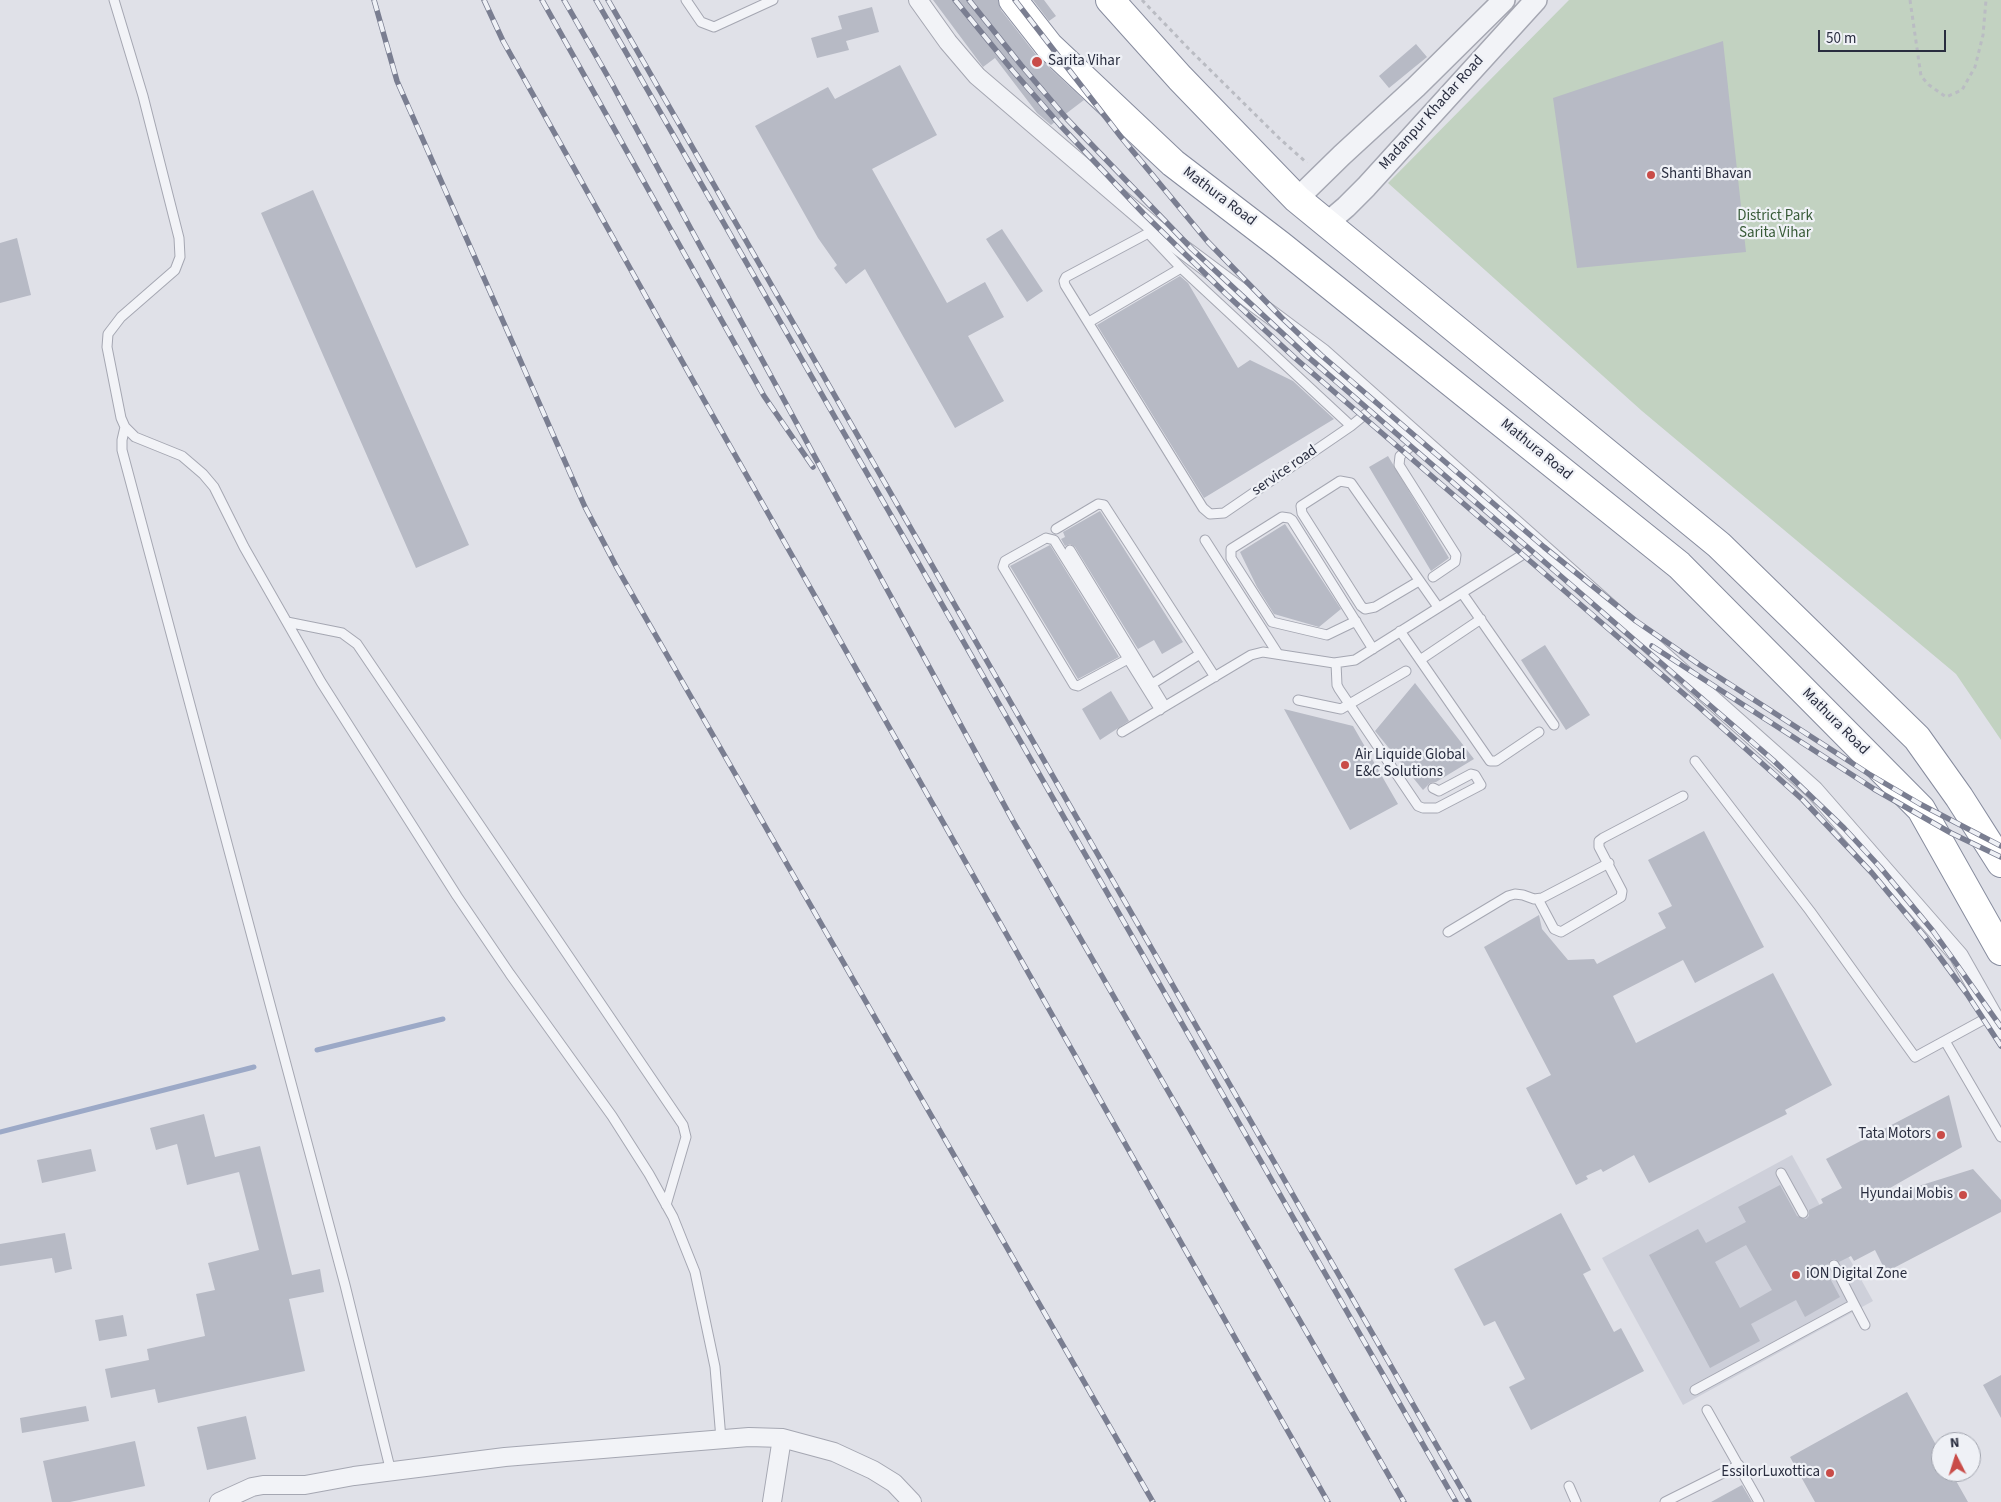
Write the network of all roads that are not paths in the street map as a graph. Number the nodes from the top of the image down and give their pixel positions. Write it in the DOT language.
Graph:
graph roads {
  1 [pos="114,0"];
  2 [pos="686,0"];
  3 [pos="773,0"];
  4 [pos="918,0"];
  5 [pos="1013,0"];
  6 [pos="1110,0"];
  7 [pos="1504,0"];
  8 [pos="1536,0"];
  9 [pos="1297,199"];
  10 [pos="1326,224"];
  11 [pos="1153,231"];
  12 [pos="1181,268"];
  13 [pos="1089,322"];
  14 [pos="1379,403"];
  15 [pos="1351,426"];
  16 [pos="125,427"];
  17 [pos="1419,439"];
  18 [pos="1056,529"];
  19 [pos="1205,540"];
  20 [pos="1538,545"];
  21 [pos="1070,550"];
  22 [pos="1433,577"];
  23 [pos="1419,581"];
  24 [pos="1462,593"];
  25 [pos="1438,608"];
  26 [pos="1481,619"];
  27 [pos="287,622"];
  28 [pos="1356,622"];
  29 [pos="1400,632"];
  30 [pos="1373,649"];
  31 [pos="1200,654"];
  32 [pos="1278,654"];
  33 [pos="1128,659"];
  34 [pos="1420,660"];
  35 [pos="1336,663"];
  36 [pos="1406,671"];
  37 [pos="1215,677"];
  38 [pos="1152,684"];
  39 [pos="1298,700"];
  40 [pos="1350,706"];
  41 [pos="1162,708"];
  42 [pos="1554,724"];
  43 [pos="1122,732"];
  44 [pos="1539,732"];
  45 [pos="1695,761"];
  46 [pos="1433,788"];
  47 [pos="1683,796"];
  48 [pos="2001,863"];
  49 [pos="1608,864"];
  50 [pos="1538,900"];
  51 [pos="1448,932"];
  52 [pos="2001,951"];
  53 [pos="1997,1022"];
  54 [pos="1946,1041"];
  55 [pos="2001,1137"];
  56 [pos="1781,1173"];
  57 [pos="666,1205"];
  58 [pos="1803,1213"];
  59 [pos="1834,1265"];
  60 [pos="1854,1304"];
  61 [pos="1865,1325"];
  62 [pos="1695,1390"];
  63 [pos="1707,1410"];
  64 [pos="782,1438"];
  65 [pos="721,1439"];
  66 [pos="1739,1465"];
  67 [pos="391,1472"];
  68 [pos="1569,1486"];
  69 [pos="219,1502"];
  70 [pos="772,1502"];
  71 [pos="912,1502"];
  72 [pos="1576,1502"];
  73 [pos="1665,1502"];
  74 [pos="1759,1502"];
  1 -- 16 [label="lane"];
  2 -- 3 [label="lane"];
  4 -- 11 [label="street"];
  5 -- 52 [label="highway, Mathura Road"];
  6 -- 9 [label="highway"];
  7 -- 9 [label="street, Madanpur Khadar Road"];
  8 -- 10 [label="street, Madanpur Khadar Road"];
  9 -- 10 [label="highway"];
  10 -- 48 [label="highway"];
  11 -- 12 [label="lane"];
  11 -- 13 [label="lane, service road"];
  11 -- 14 [label="street"];
  12 -- 13 [label="lane"];
  12 -- 15 [label="lane"];
  13 -- 15 [label="lane, service road"];
  14 -- 15 [label="lane"];
  14 -- 17 [label="street"];
  16 -- 27 [label="lane"];
  16 -- 67 [label="lane"];
  17 -- 20 [label="street"];
  17 -- 22 [label="lane"];
  18 -- 31 [label="lane"];
  19 -- 32 [label="lane"];
  20 -- 24 [label="lane"];
  20 -- 53 [label="street"];
  21 -- 38 [label="lane"];
  23 -- 23 [label="lane"];
  23 -- 25 [label="lane"];
  24 -- 25 [label="lane"];
  24 -- 26 [label="lane"];
  25 -- 29 [label="lane"];
  26 -- 34 [label="lane"];
  26 -- 42 [label="lane"];
  27 -- 57 [label="lane"];
  27 -- 57 [label="lane"];
  28 -- 28 [label="lane"];
  28 -- 30 [label="lane"];
  29 -- 30 [label="lane"];
  29 -- 34 [label="lane"];
  30 -- 35 [label="lane"];
  31 -- 37 [label="lane"];
  31 -- 38 [label="lane"];
  32 -- 35 [label="lane"];
  32 -- 37 [label="lane"];
  33 -- 33 [label="lane"];
  33 -- 41 [label="lane"];
  34 -- 44 [label="lane"];
  35 -- 40 [label="lane"];
  36 -- 40 [label="lane"];
  37 -- 41 [label="lane"];
  38 -- 41 [label="lane"];
  39 -- 40 [label="lane"];
  40 -- 46 [label="lane"];
  41 -- 43 [label="lane"];
  45 -- 54 [label="lane"];
  47 -- 49 [label="lane"];
  49 -- 50 [label="lane"];
  49 -- 50 [label="lane"];
  50 -- 51 [label="lane"];
  53 -- 54 [label="lane"];
  54 -- 55 [label="lane"];
  56 -- 58 [label="lane"];
  57 -- 65 [label="lane"];
  59 -- 60 [label="lane"];
  60 -- 61 [label="lane"];
  60 -- 62 [label="lane"];
  63 -- 66 [label="lane"];
  64 -- 65 [label="street"];
  64 -- 70 [label="street"];
  64 -- 71 [label="street"];
  65 -- 67 [label="street"];
  66 -- 73 [label="lane"];
  66 -- 74 [label="lane"];
  67 -- 69 [label="street"];
  68 -- 72 [label="lane"];
}
